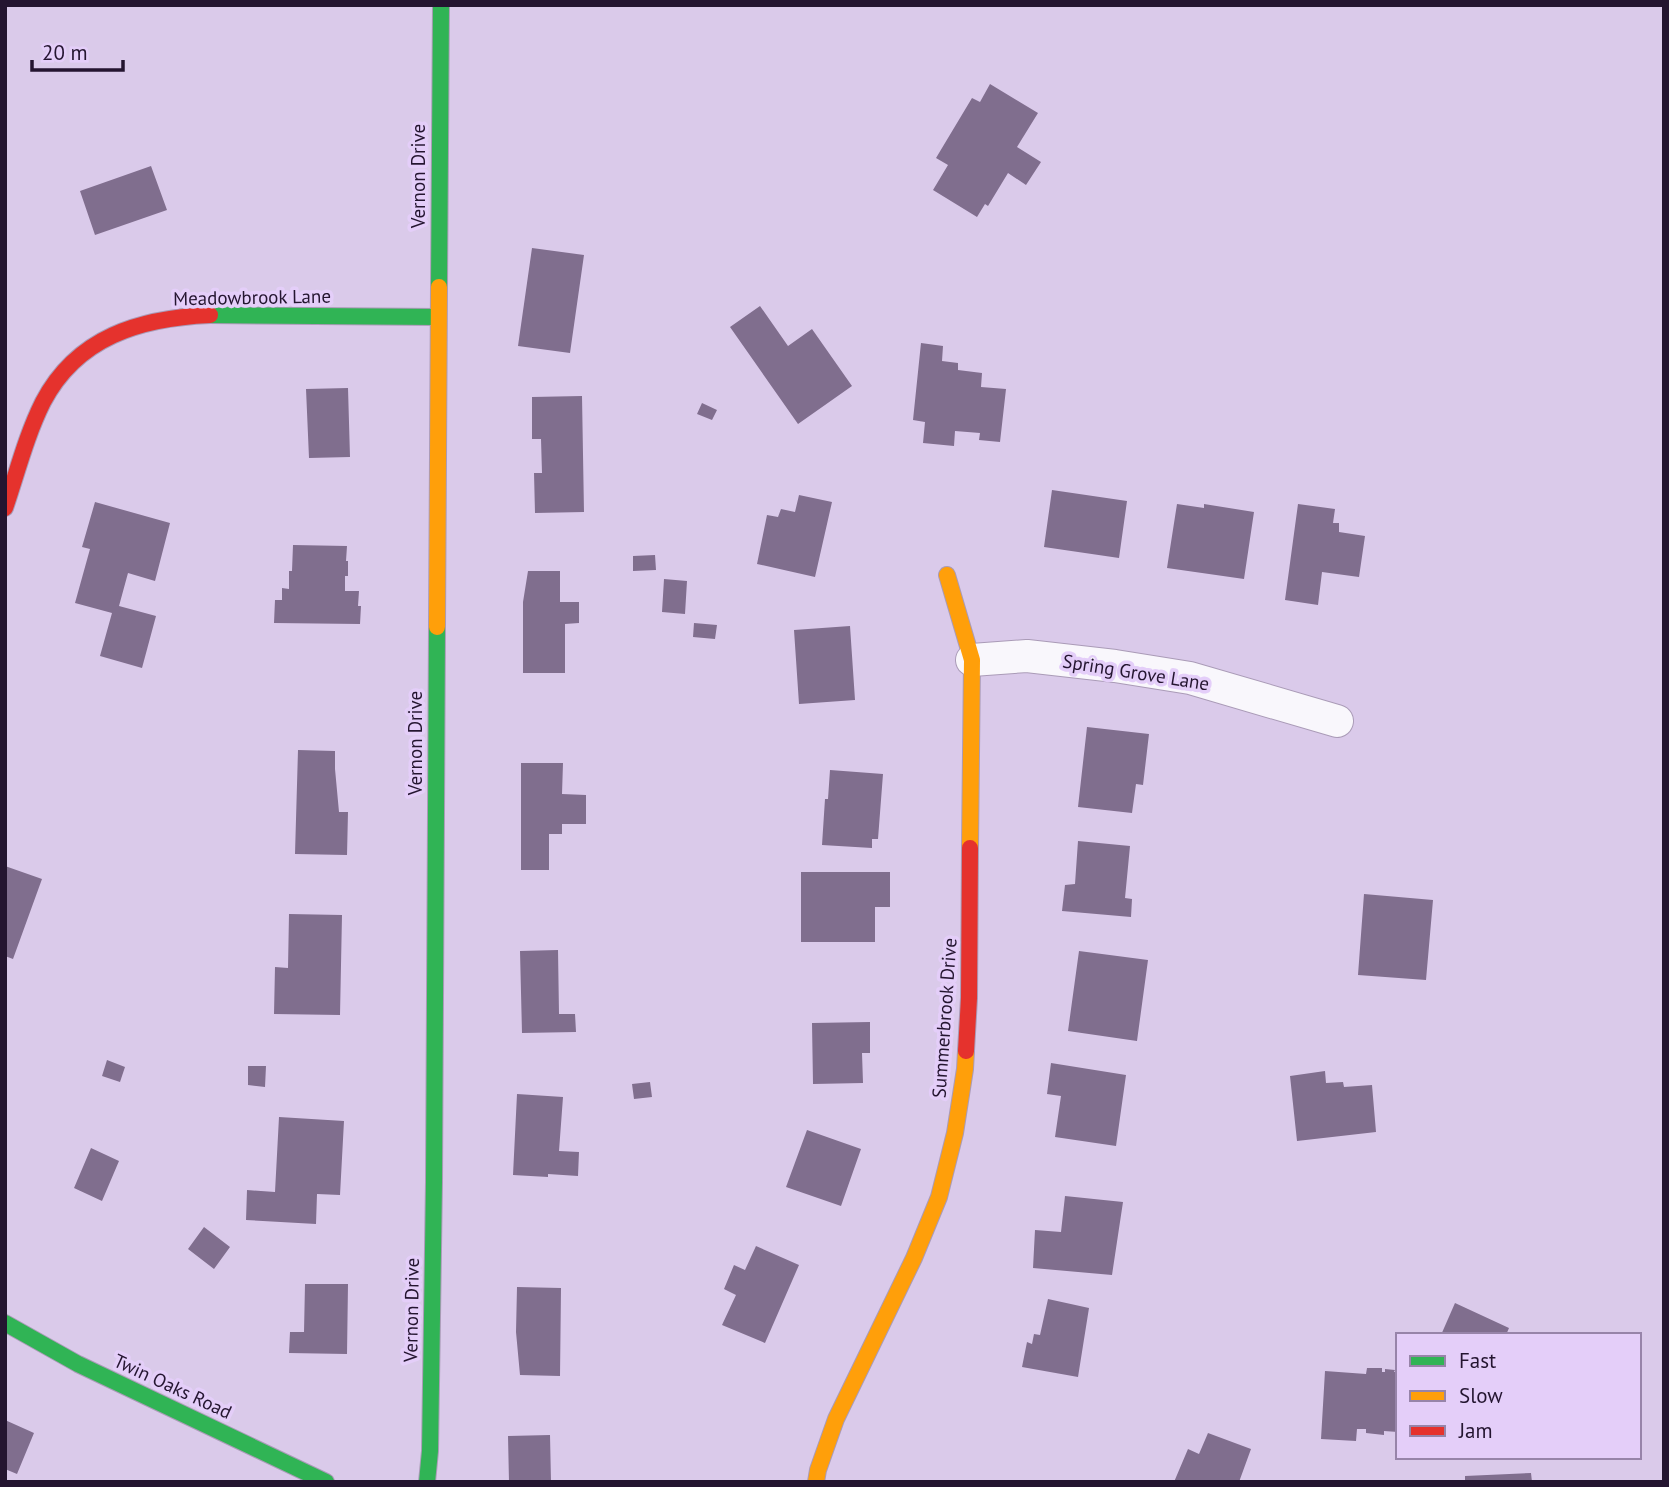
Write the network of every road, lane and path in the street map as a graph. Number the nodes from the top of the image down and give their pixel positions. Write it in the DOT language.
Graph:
graph roads {
  1 [pos="441,5"];
  2 [pos="439,317"];
  3 [pos="5,508"];
  4 [pos="947,575"];
  5 [pos="972,660"];
  6 [pos="1337,721"];
  7 [pos="5,1323"];
  8 [pos="326,1482"];
  9 [pos="426,1482"];
  10 [pos="816,1482"];
  1 -- 2 [label="street, Vernon Drive"];
  2 -- 3 [label="street, Meadowbrook Lane"];
  2 -- 9 [label="street, Vernon Drive"];
  4 -- 5 [label="street, Summerbrook Drive"];
  5 -- 6 [label="street, Spring Grove Lane"];
  5 -- 10 [label="street, Summerbrook Drive"];
  7 -- 8 [label="street, Twin Oaks Road"];
}
